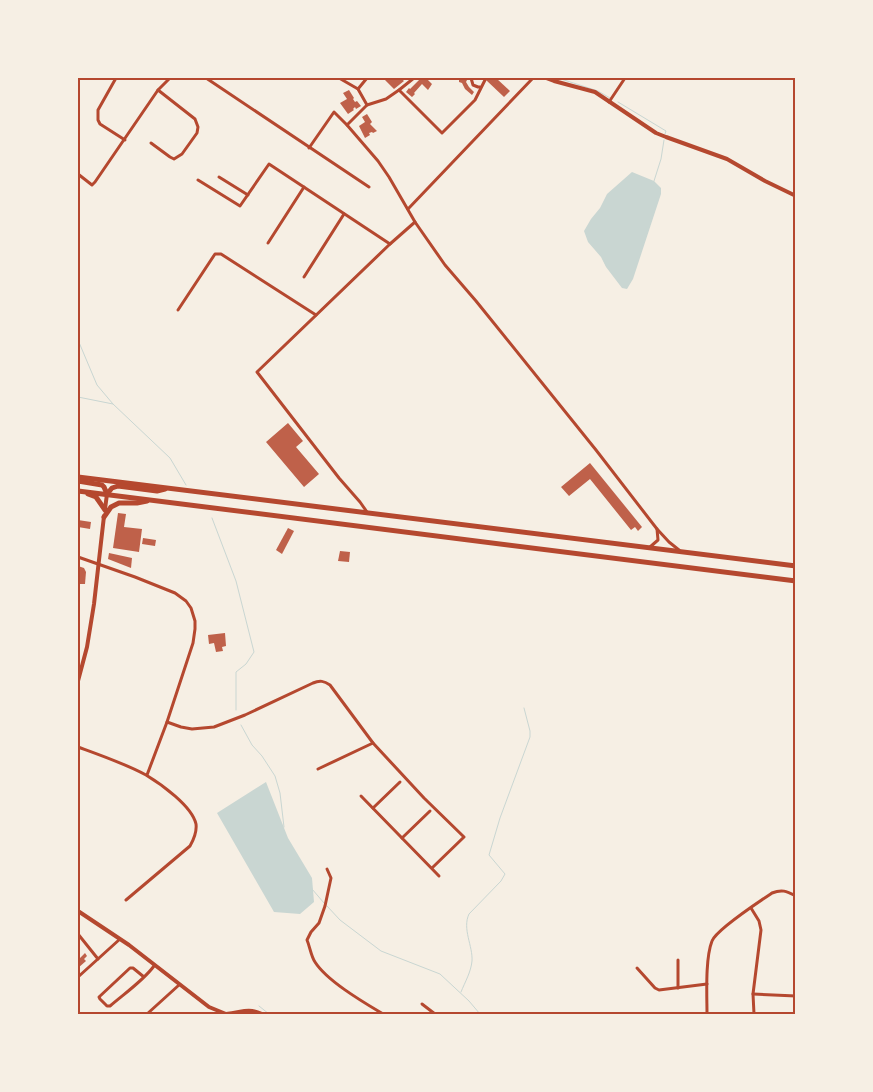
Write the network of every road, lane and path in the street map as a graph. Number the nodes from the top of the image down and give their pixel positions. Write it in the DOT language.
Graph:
graph roads {
  1 [pos="116,78"];
  2 [pos="170,78"];
  3 [pos="206,78"];
  4 [pos="340,78"];
  5 [pos="367,78"];
  6 [pos="414,78"];
  7 [pos="471,78"];
  8 [pos="486,78"];
  9 [pos="533,78"];
  10 [pos="546,78"];
  11 [pos="625,78"];
  12 [pos="480,87"];
  13 [pos="358,89"];
  14 [pos="158,90"];
  15 [pos="399,90"];
  16 [pos="609,102"];
  17 [pos="367,105"];
  18 [pos="347,125"];
  19 [pos="125,140"];
  20 [pos="151,143"];
  21 [pos="309,148"];
  22 [pos="78,174"];
  23 [pos="219,177"];
  24 [pos="198,180"];
  25 [pos="304,187"];
  26 [pos="369,188"];
  27 [pos="248,195"];
  28 [pos="796,196"];
  29 [pos="408,209"];
  30 [pos="344,214"];
  31 [pos="415,222"];
  32 [pos="268,243"];
  33 [pos="390,244"];
  34 [pos="304,277"];
  35 [pos="178,310"];
  36 [pos="316,315"];
  37 [pos="78,477"];
  38 [pos="78,481"];
  39 [pos="169,488"];
  40 [pos="80,491"];
  41 [pos="107,494"];
  42 [pos="152,500"];
  43 [pos="105,510"];
  44 [pos="367,513"];
  45 [pos="104,517"];
  46 [pos="657,529"];
  47 [pos="649,548"];
  48 [pos="684,553"];
  49 [pos="78,557"];
  50 [pos="99,564"];
  51 [pos="796,566"];
  52 [pos="796,582"];
  53 [pos="78,681"];
  54 [pos="167,722"];
  55 [pos="373,743"];
  56 [pos="78,747"];
  57 [pos="318,769"];
  58 [pos="147,775"];
  59 [pos="400,782"];
  60 [pos="361,796"];
  61 [pos="373,808"];
  62 [pos="430,811"];
  63 [pos="402,838"];
  64 [pos="432,868"];
  65 [pos="327,869"];
  66 [pos="439,876"];
  67 [pos="796,896"];
  68 [pos="126,900"];
  69 [pos="751,908"];
  70 [pos="78,911"];
  71 [pos="78,934"];
  72 [pos="120,939"];
  73 [pos="98,958"];
  74 [pos="678,960"];
  75 [pos="154,966"];
  76 [pos="637,968"];
  77 [pos="78,977"];
  78 [pos="144,977"];
  79 [pos="707,984"];
  80 [pos="180,985"];
  81 [pos="678,988"];
  82 [pos="753,994"];
  83 [pos="796,996"];
  84 [pos="422,1004"];
  85 [pos="147,1014"];
  86 [pos="226,1014"];
  87 [pos="262,1014"];
  88 [pos="382,1014"];
  89 [pos="435,1014"];
  90 [pos="707,1014"];
  91 [pos="754,1014"];
  1 -- 19 [label="street"];
  2 -- 14 [label="street"];
  3 -- 21 [label="street"];
  4 -- 13 [label="street"];
  5 -- 13 [label="street"];
  6 -- 15 [label="street"];
  7 -- 12 [label="street"];
  8 -- 12 [label="street"];
  9 -- 29 [label="street"];
  10 -- 16 [label="street"];
  11 -- 16 [label="street"];
  12 -- 15 [label="street"];
  13 -- 17 [label="street"];
  14 -- 19 [label="street"];
  14 -- 20 [label="street"];
  15 -- 17 [label="street"];
  16 -- 28 [label="street"];
  17 -- 18 [label="street"];
  18 -- 21 [label="street"];
  18 -- 29 [label="street"];
  19 -- 22 [label="street"];
  21 -- 26 [label="street"];
  23 -- 27 [label="street"];
  24 -- 27 [label="street"];
  25 -- 27 [label="street"];
  25 -- 30 [label="street"];
  25 -- 32 [label="street"];
  29 -- 31 [label="street"];
  30 -- 33 [label="street"];
  30 -- 34 [label="street"];
  31 -- 33 [label="street"];
  31 -- 46 [label="street"];
  33 -- 36 [label="street"];
  35 -- 36 [label="street"];
  36 -- 44 [label="street"];
  37 -- 39 [label="highway"];
  38 -- 41 [label="highway"];
  39 -- 41 [label="highway"];
  39 -- 44 [label="highway"];
  40 -- 41 [label="highway"];
  40 -- 43 [label="highway"];
  41 -- 42 [label="highway"];
  41 -- 43 [label="street"];
  42 -- 45 [label="highway"];
  42 -- 52 [label="highway"];
  43 -- 45 [label="street"];
  44 -- 47 [label="highway"];
  45 -- 50 [label="street"];
  46 -- 47 [label="street"];
  46 -- 48 [label="street"];
  47 -- 48 [label="highway"];
  48 -- 51 [label="highway"];
  49 -- 50 [label="street"];
  50 -- 53 [label="street"];
  50 -- 54 [label="street"];
  54 -- 55 [label="street"];
  54 -- 58 [label="street"];
  55 -- 57 [label="street"];
  55 -- 64 [label="street"];
  56 -- 58 [label="street"];
  58 -- 68 [label="street"];
  59 -- 61 [label="street"];
  60 -- 61 [label="street"];
  61 -- 63 [label="street"];
  62 -- 63 [label="street"];
  63 -- 64 [label="street"];
  64 -- 66 [label="street"];
  65 -- 88 [label="street"];
  67 -- 69 [label="street"];
  69 -- 79 [label="street"];
  69 -- 82 [label="street"];
  70 -- 72 [label="street"];
  71 -- 73 [label="street"];
  72 -- 73 [label="street"];
  72 -- 75 [label="street"];
  73 -- 77 [label="street"];
  74 -- 81 [label="street"];
  75 -- 78 [label="street"];
  75 -- 80 [label="street"];
  76 -- 81 [label="street"];
  78 -- 78 [label="street"];
  79 -- 81 [label="street"];
  79 -- 90 [label="street"];
  80 -- 85 [label="street"];
  80 -- 86 [label="street"];
  82 -- 83 [label="street"];
  82 -- 91 [label="street"];
  84 -- 89 [label="street"];
  86 -- 87 [label="street"];
}
